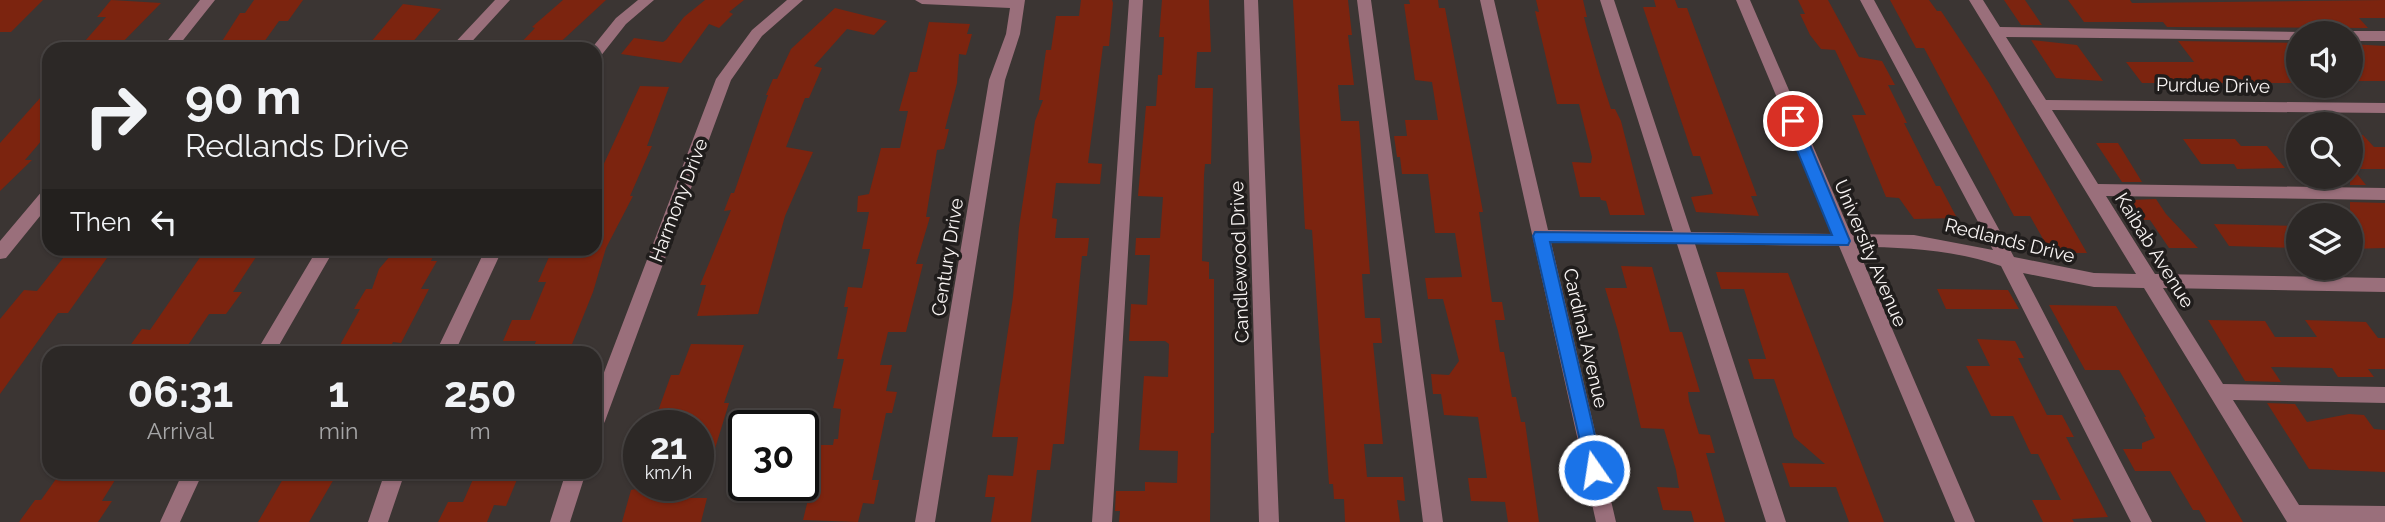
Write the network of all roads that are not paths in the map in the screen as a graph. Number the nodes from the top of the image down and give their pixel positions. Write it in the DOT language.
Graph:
graph roads {
  1 [pos="208,0"];
  2 [pos="503,0"];
  3 [pos="647,0"];
  4 [pos="796,0"];
  5 [pos="922,0"];
  6 [pos="1136,0"];
  7 [pos="1251,0"];
  8 [pos="1364,0"];
  9 [pos="1487,0"];
  10 [pos="1607,0"];
  11 [pos="1743,0"];
  12 [pos="1867,0"];
  13 [pos="1976,0"];
  14 [pos="1018,2"];
  15 [pos="1996,32"];
  16 [pos="2286,35"];
  17 [pos="2363,36"];
  18 [pos="2385,36"];
  19 [pos="174,42"];
  20 [pos="463,42"];
  21 [pos="602,45"];
  22 [pos="2040,104"];
  23 [pos="2385,108"];
  24 [pos="2093,190"];
  25 [pos="2385,194"];
  26 [pos="42,202"];
  27 [pos="1541,236"];
  28 [pos="1684,239"];
  29 [pos="1843,241"];
  30 [pos="0,253"];
  31 [pos="322,256"];
  32 [pos="491,256"];
  33 [pos="2005,261"];
  34 [pos="2150,282"];
  35 [pos="2385,285"];
  36 [pos="269,346"];
  37 [pos="448,346"];
  38 [pos="2218,392"];
  39 [pos="2385,395"];
  40 [pos="602,402"];
  41 [pos="190,479"];
  42 [pos="393,479"];
  43 [pos="574,479"];
  44 [pos="2385,515"];
  45 [pos="2296,518"];
  46 [pos="170,522"];
  47 [pos="378,522"];
  48 [pos="560,522"];
  49 [pos="925,522"];
  50 [pos="1102,522"];
  51 [pos="1269,522"];
  52 [pos="1433,522"];
  53 [pos="1606,522"];
  54 [pos="1776,522"];
  55 [pos="1965,522"];
  56 [pos="2143,522"];
  1 -- 19 [label="street"];
  2 -- 20 [label="street"];
  3 -- 21 [label="street"];
  4 -- 40 [label="street, Harmony Drive"];
  5 -- 14 [label="street"];
  6 -- 50 [label="street"];
  7 -- 51 [label="street, Candlewood Drive"];
  8 -- 52 [label="street"];
  9 -- 27 [label="street, Cardinal Avenue"];
  10 -- 28 [label="street"];
  11 -- 29 [label="street, University Avenue"];
  12 -- 33 [label="street"];
  13 -- 15 [label="street, Kaibab Avenue"];
  14 -- 49 [label="street, Century Drive"];
  15 -- 16 [label="street"];
  15 -- 22 [label="street, Kaibab Avenue"];
  17 -- 18 [label="street"];
  22 -- 23 [label="street, Purdue Drive"];
  22 -- 24 [label="street, Kaibab Avenue"];
  24 -- 25 [label="street"];
  24 -- 34 [label="street, Kaibab Avenue"];
  26 -- 30 [label="street"];
  27 -- 28 [label="street, Redlands Drive"];
  27 -- 53 [label="street, Cardinal Avenue"];
  28 -- 29 [label="street, Redlands Drive"];
  28 -- 54 [label="street"];
  29 -- 33 [label="street, Redlands Drive"];
  29 -- 55 [label="street, University Avenue"];
  31 -- 36 [label="street"];
  32 -- 37 [label="street"];
  33 -- 34 [label="street, Redlands Drive"];
  33 -- 56 [label="street"];
  34 -- 35 [label="street, Redlands Drive"];
  34 -- 38 [label="street, Kaibab Avenue"];
  38 -- 39 [label="street"];
  38 -- 45 [label="street, Kaibab Avenue"];
  41 -- 46 [label="street"];
  42 -- 47 [label="street"];
  43 -- 48 [label="street"];
  44 -- 45 [label="street"];
}
